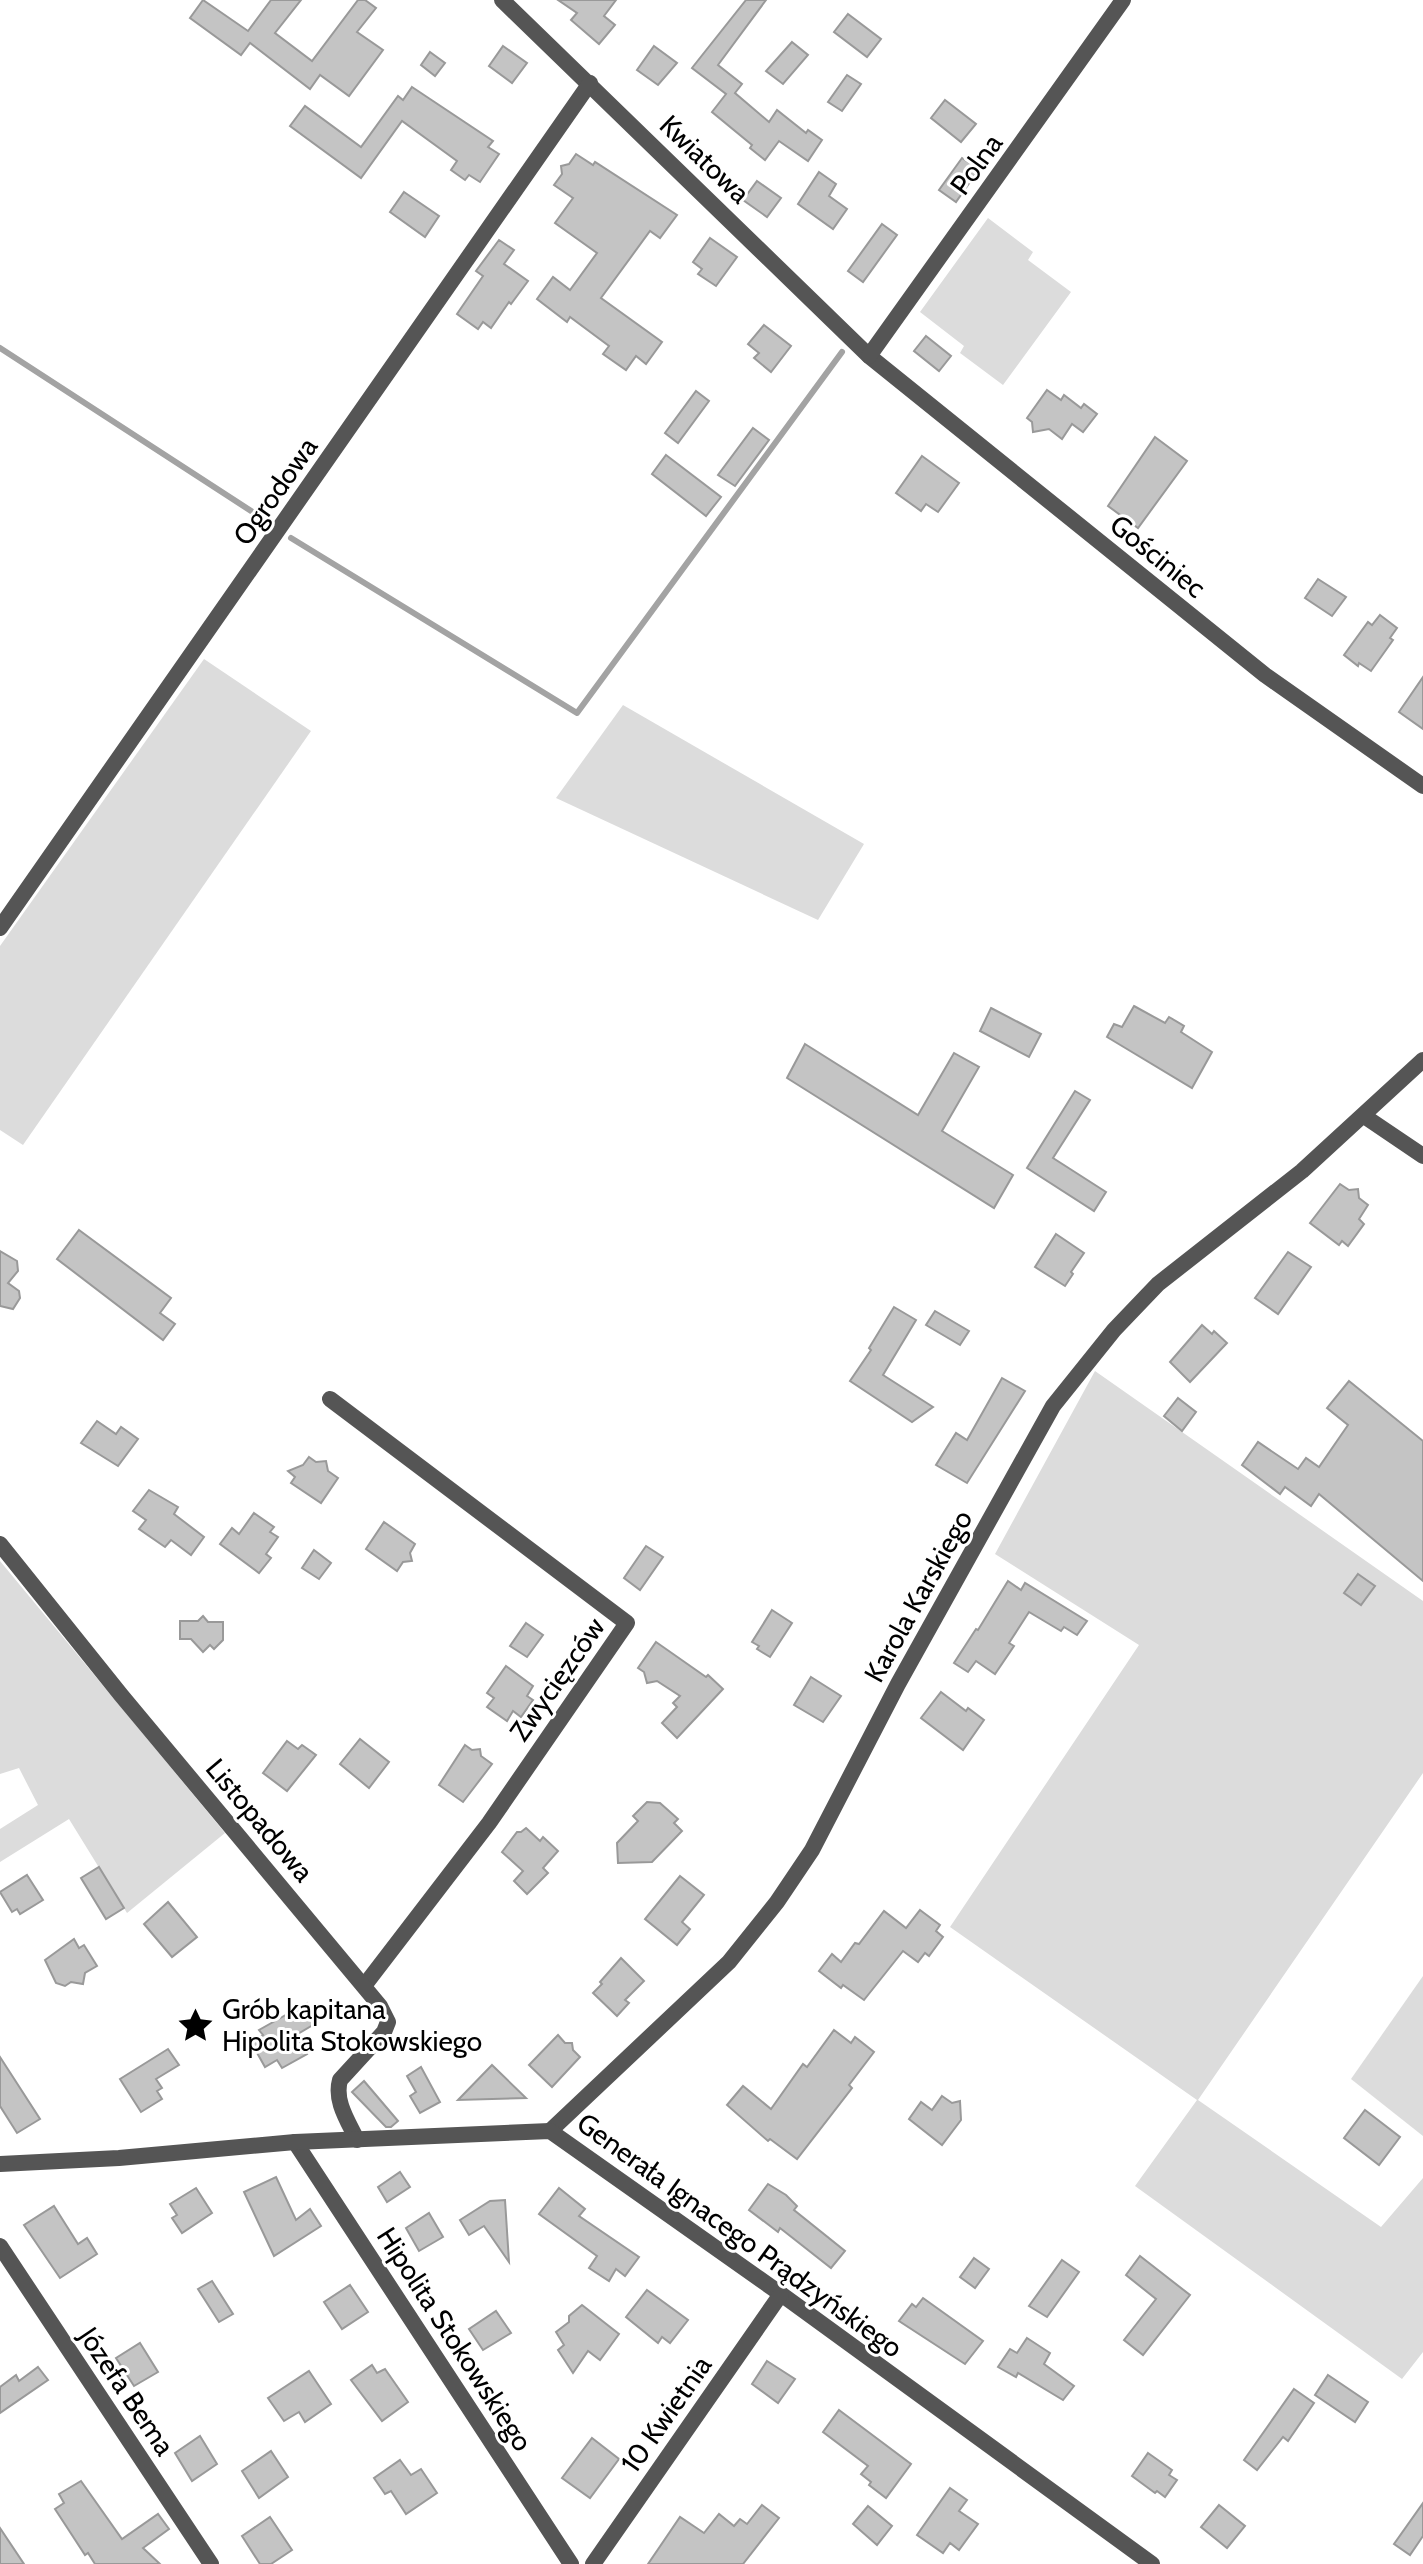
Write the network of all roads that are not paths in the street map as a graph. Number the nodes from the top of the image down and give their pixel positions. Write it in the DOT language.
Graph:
graph roads {
  1 [pos="502,0"];
  2 [pos="1123,0"];
  3 [pos="590,83"];
  4 [pos="869,356"];
  5 [pos="1423,786"];
  6 [pos="0,928"];
  7 [pos="1423,1060"];
  8 [pos="1364,1116"];
  9 [pos="1423,1156"];
  10 [pos="330,1399"];
  11 [pos="0,1544"];
  12 [pos="364,1986"];
  13 [pos="550,2131"];
  14 [pos="357,2140"];
  15 [pos="295,2142"];
  16 [pos="0,2164"];
  17 [pos="0,2246"];
  18 [pos="781,2294"];
  19 [pos="211,2564"];
  20 [pos="571,2564"];
  21 [pos="593,2564"];
  22 [pos="1152,2564"];
  1 -- 3 [label="street, Kwiatowa"];
  2 -- 4 [label="street, Polna"];
  3 -- 4 [label="street, Kwiatowa"];
  3 -- 6 [label="street, Ogrodowa"];
  4 -- 5 [label="street, Gościniec"];
  7 -- 8 [label="street, Karola Karskiego"];
  8 -- 9 [label="street"];
  8 -- 13 [label="street, Karola Karskiego"];
  10 -- 12 [label="street, Zwycięzców"];
  11 -- 12 [label="street, Listopadowa"];
  12 -- 14 [label="street, Listopadowa"];
  13 -- 14 [label="street, Generała Ignacego Prądzyńskiego"];
  13 -- 18 [label="street, Generała Ignacego Prądzyńskiego"];
  14 -- 15 [label="street, Generała Ignacego Prądzyńskiego"];
  15 -- 16 [label="street, Generała Ignacego Prądzyńskiego"];
  15 -- 20 [label="street, Hipolita Stokowskiego"];
  17 -- 19 [label="street, Józefa Bema"];
  18 -- 21 [label="street, 10 Kwietnia"];
  18 -- 22 [label="street, Generała Ignacego Prądzyńskiego"];
}
